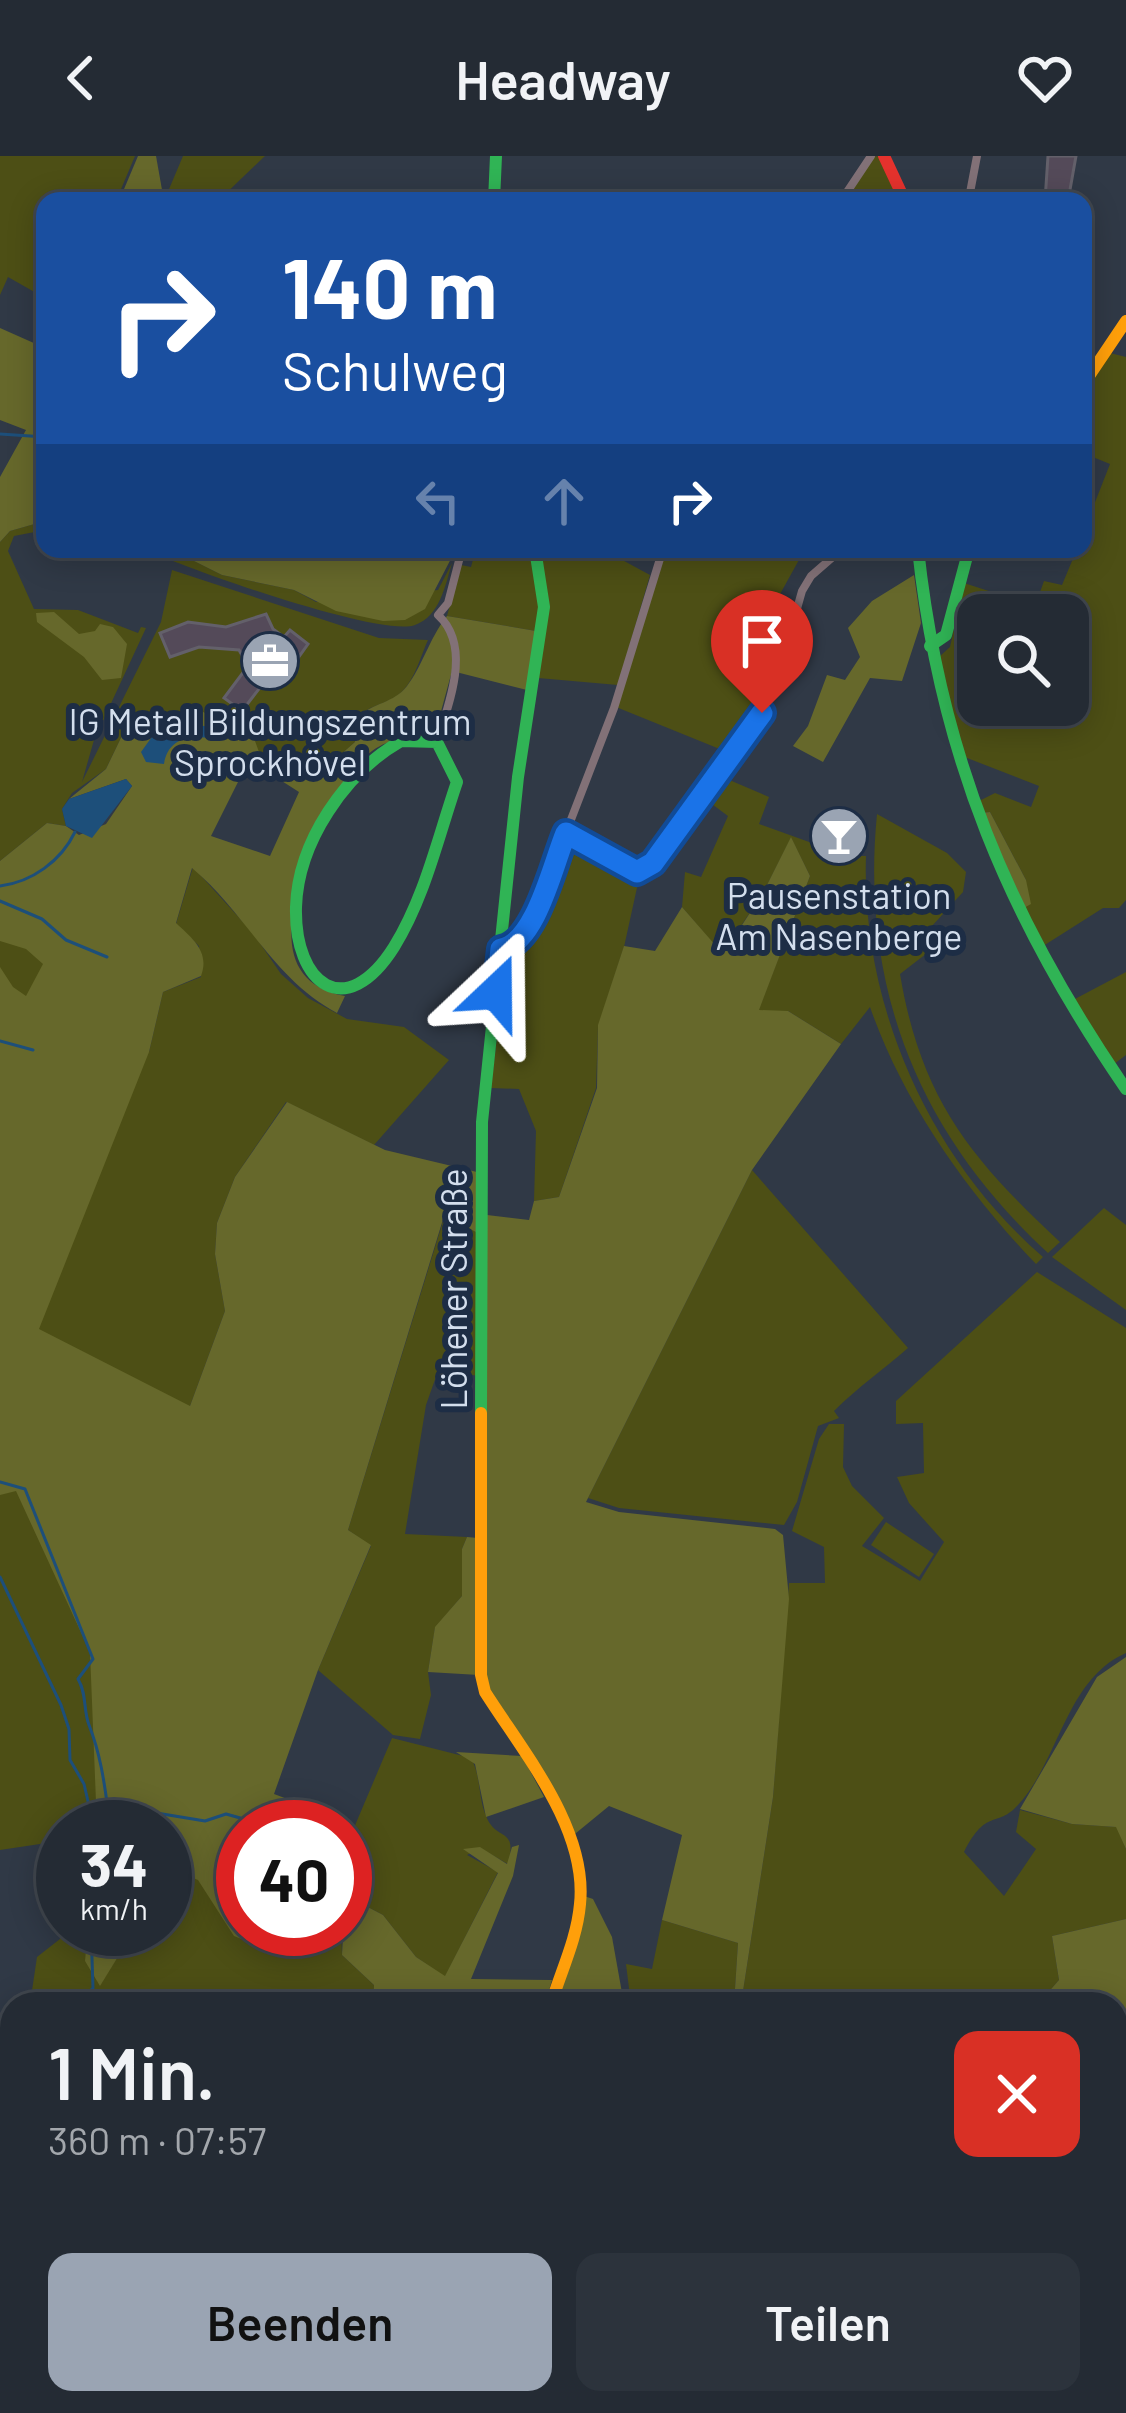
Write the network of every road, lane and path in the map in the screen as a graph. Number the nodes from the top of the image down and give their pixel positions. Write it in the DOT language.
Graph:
graph roads {
  1 [pos="496,156"];
  2 [pos="871,156"];
  3 [pos="884,156"];
  4 [pos="977,156"];
  5 [pos="494,192"];
  6 [pos="847,192"];
  7 [pos="901,192"];
  8 [pos="969,192"];
  9 [pos="1126,321"];
  10 [pos="1092,372"];
  11 [pos="460,558"];
  12 [pos="536,558"];
  13 [pos="660,558"];
  14 [pos="833,558"];
  15 [pos="919,558"];
  16 [pos="967,558"];
  17 [pos="930,646"];
  18 [pos="437,742"];
  19 [pos="566,833"];
  20 [pos="501,949"];
  21 [pos="1126,1089"];
  22 [pos="554,1992"];
  1 -- 5 [label="street"];
  2 -- 6 [label="street"];
  3 -- 7 [label="street"];
  4 -- 8 [label="street"];
  9 -- 10 [label="street"];
  11 -- 18 [label="street"];
  12 -- 20 [label="street, Löhener Straße"];
  13 -- 19 [label="street"];
  14 -- 19 [label="street"];
  15 -- 17 [label="street"];
  16 -- 17 [label="street"];
  17 -- 21 [label="street"];
  18 -- 18 [label="street"];
  19 -- 20 [label="street"];
  20 -- 22 [label="street, Löhener Straße"];
}
